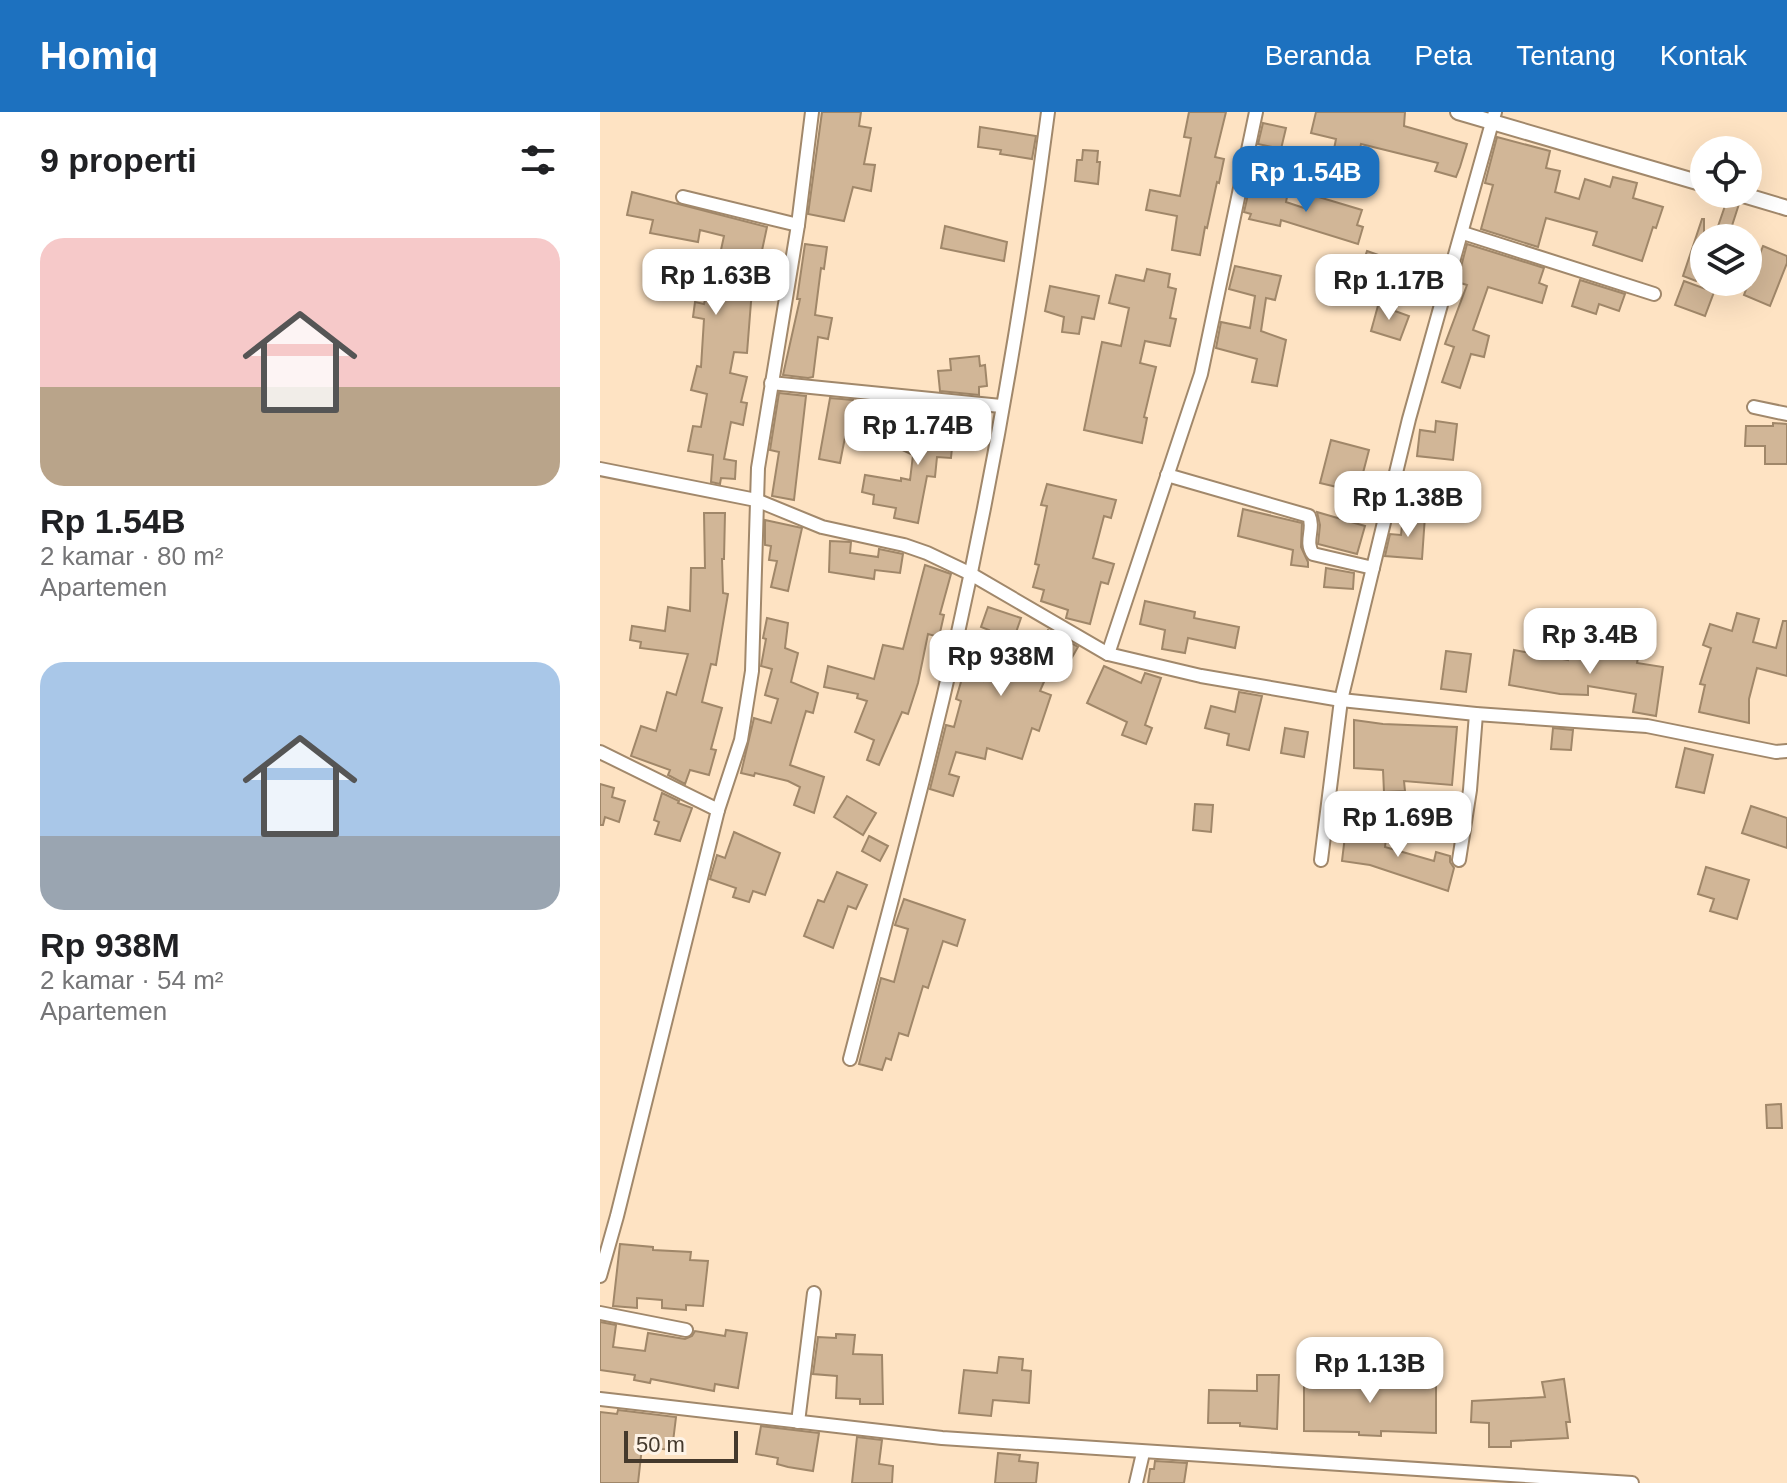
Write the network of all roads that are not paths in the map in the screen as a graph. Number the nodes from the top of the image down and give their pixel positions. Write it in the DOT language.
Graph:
graph roads {
  1 [pos="812,112"];
  2 [pos="1048,112"];
  3 [pos="1256,112"];
  4 [pos="1458,112"];
  5 [pos="1494,117"];
  6 [pos="1690,180"];
  7 [pos="683,197"];
  8 [pos="1762,201"];
  9 [pos="1787,208"];
  10 [pos="798,225"];
  11 [pos="1463,233"];
  12 [pos="1654,294"];
  13 [pos="771,383"];
  14 [pos="1001,406"];
  15 [pos="1754,407"];
  16 [pos="1787,414"];
  17 [pos="600,469"];
  18 [pos="1167,475"];
  19 [pos="756,500"];
  20 [pos="1373,568"];
  21 [pos="969,573"];
  22 [pos="1108,654"];
  23 [pos="1341,700"];
  24 [pos="1476,714"];
  25 [pos="1787,751"];
  26 [pos="600,752"];
  27 [pos="718,810"];
  28 [pos="1321,860"];
  29 [pos="1459,860"];
  30 [pos="850,1059"];
  31 [pos="600,1276"];
  32 [pos="814,1293"];
  33 [pos="600,1313"];
  34 [pos="686,1330"];
  35 [pos="600,1399"];
  36 [pos="798,1422"];
  37 [pos="1143,1453"];
  38 [pos="1488,1479"];
  39 [pos="1136,1483"];
  40 [pos="1632,1483"];
  1 -- 10 [label="street"];
  2 -- 14 [label="street"];
  3 -- 18 [label="street"];
  4 -- 5 [label="street"];
  5 -- 6 [label="street"];
  5 -- 11 [label="street"];
  7 -- 10 [label="street"];
  8 -- 9 [label="street"];
  10 -- 13 [label="street"];
  11 -- 12 [label="street"];
  11 -- 20 [label="street"];
  13 -- 14 [label="street"];
  13 -- 19 [label="street"];
  14 -- 21 [label="street"];
  15 -- 16 [label="street"];
  17 -- 19 [label="street"];
  18 -- 20 [label="street"];
  18 -- 22 [label="street"];
  19 -- 21 [label="street"];
  19 -- 27 [label="street"];
  20 -- 23 [label="street"];
  21 -- 22 [label="street"];
  21 -- 30 [label="street"];
  22 -- 23 [label="street"];
  23 -- 24 [label="street"];
  23 -- 28 [label="street"];
  24 -- 25 [label="street"];
  24 -- 29 [label="street"];
  26 -- 27 [label="street"];
  27 -- 31 [label="street"];
  32 -- 36 [label="street"];
  33 -- 34 [label="street"];
  35 -- 36 [label="street"];
  36 -- 37 [label="street"];
  37 -- 38 [label="street"];
  37 -- 39 [label="street"];
  38 -- 40 [label="street"];
}
